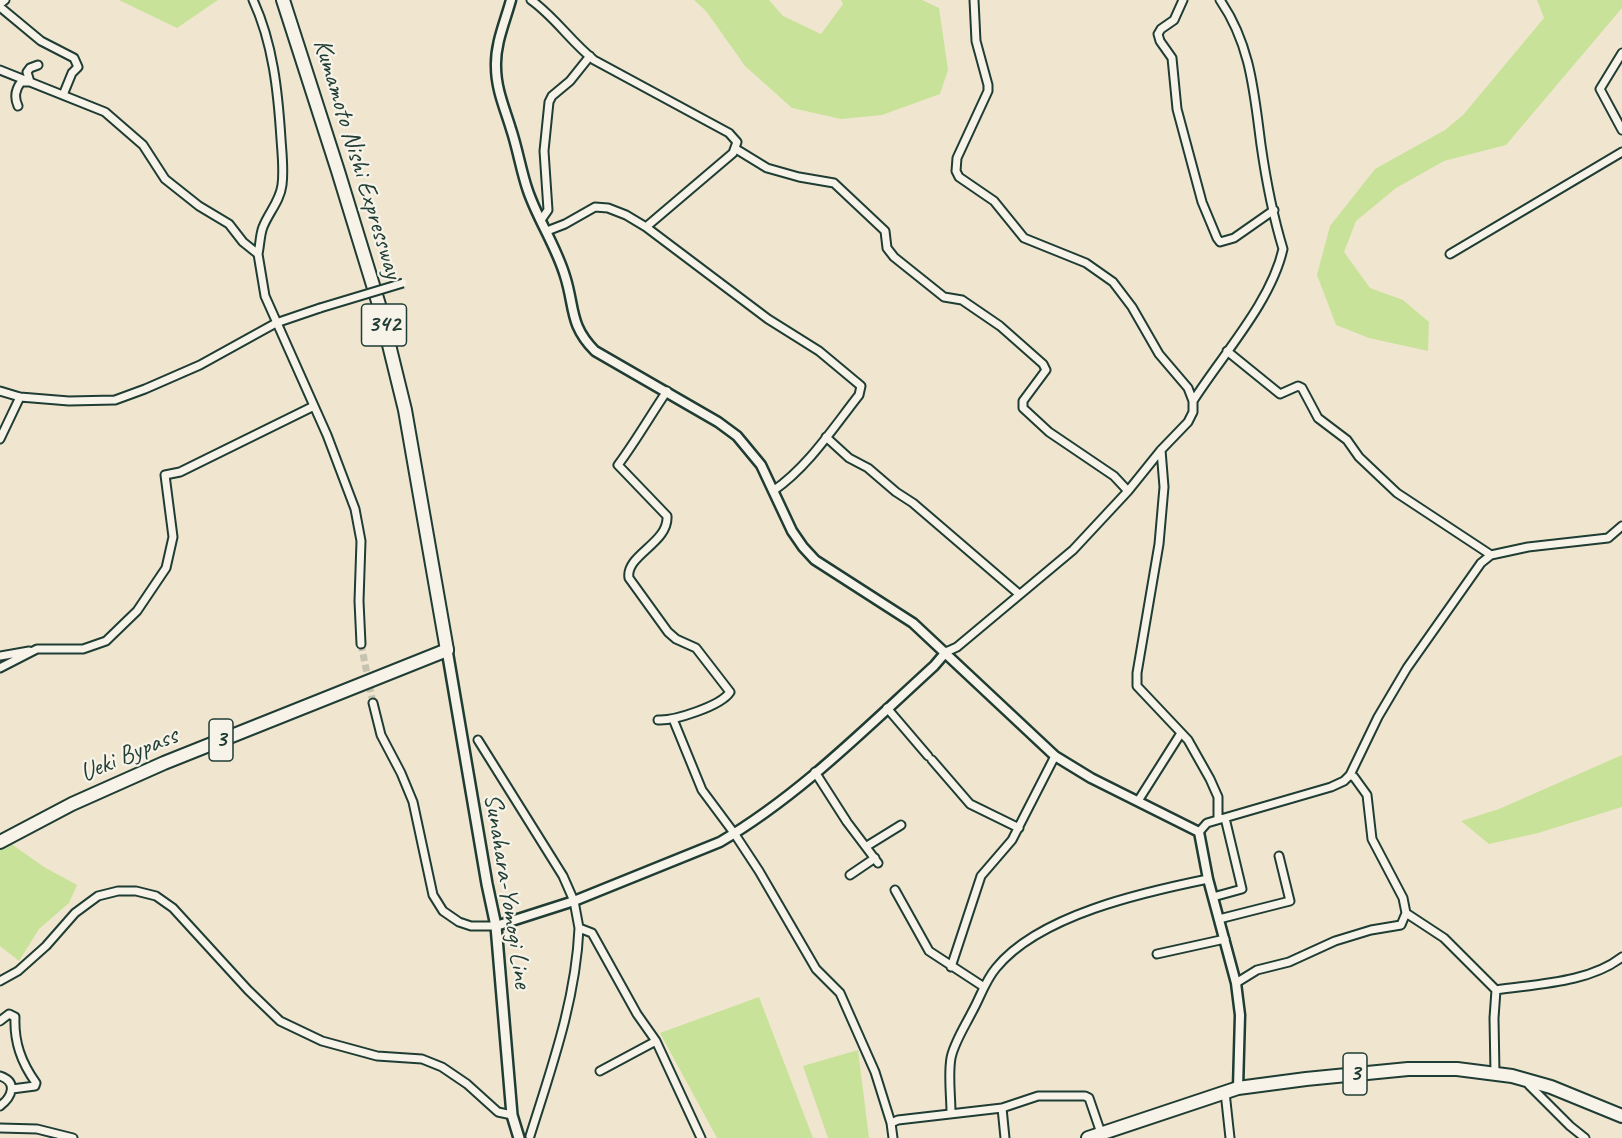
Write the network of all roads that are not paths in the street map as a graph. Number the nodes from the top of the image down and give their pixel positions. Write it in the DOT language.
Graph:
graph roads {
  1 [pos="5,0"];
  2 [pos="254,0"];
  3 [pos="511,0"];
  4 [pos="531,0"];
  5 [pos="974,0"];
  6 [pos="1183,0"];
  7 [pos="1220,0"];
  8 [pos="285,4"];
  9 [pos="0,6"];
  10 [pos="1622,53"];
  11 [pos="590,56"];
  12 [pos="38,65"];
  13 [pos="0,70"];
  14 [pos="30,82"];
  15 [pos="63,95"];
  16 [pos="18,106"];
  17 [pos="1622,130"];
  18 [pos="736,149"];
  19 [pos="1622,152"];
  20 [pos="1274,210"];
  21 [pos="541,220"];
  22 [pos="646,228"];
  23 [pos="547,231"];
  24 [pos="258,254"];
  25 [pos="1450,254"];
  26 [pos="403,283"];
  27 [pos="276,324"];
  28 [pos="1227,351"];
  29 [pos="0,391"];
  30 [pos="667,392"];
  31 [pos="20,397"];
  32 [pos="1193,401"];
  33 [pos="314,405"];
  34 [pos="826,437"];
  35 [pos="0,439"];
  36 [pos="1161,450"];
  37 [pos="773,491"];
  38 [pos="1128,491"];
  39 [pos="1622,526"];
  40 [pos="1491,555"];
  41 [pos="1019,594"];
  42 [pos="361,644"];
  43 [pos="37,649"];
  44 [pos="447,650"];
  45 [pos="946,652"];
  46 [pos="0,656"];
  47 [pos="0,668"];
  48 [pos="373,703"];
  49 [pos="887,708"];
  50 [pos="674,719"];
  51 [pos="658,720"];
  52 [pos="1181,733"];
  53 [pos="478,740"];
  54 [pos="1055,756"];
  55 [pos="815,772"];
  56 [pos="1350,775"];
  57 [pos="1138,801"];
  58 [pos="1222,818"];
  59 [pos="901,825"];
  60 [pos="1019,828"];
  61 [pos="1198,832"];
  62 [pos="734,833"];
  63 [pos="0,842"];
  64 [pos="867,846"];
  65 [pos="1279,856"];
  66 [pos="850,875"];
  67 [pos="1208,879"];
  68 [pos="895,890"];
  69 [pos="1213,897"];
  70 [pos="574,901"];
  71 [pos="1406,913"];
  72 [pos="1219,919"];
  73 [pos="496,926"];
  74 [pos="579,928"];
  75 [pos="1225,939"];
  76 [pos="1157,954"];
  77 [pos="1622,957"];
  78 [pos="951,967"];
  79 [pos="0,981"];
  80 [pos="1236,983"];
  81 [pos="984,987"];
  82 [pos="1496,990"];
  83 [pos="0,1021"];
  84 [pos="656,1041"];
  85 [pos="600,1071"];
  86 [pos="1495,1073"];
  87 [pos="0,1076"];
  88 [pos="1530,1080"];
  89 [pos="1238,1088"];
  90 [pos="12,1089"];
  91 [pos="1225,1092"];
  92 [pos="0,1106"];
  93 [pos="1002,1108"];
  94 [pos="951,1113"];
  95 [pos="512,1115"];
  96 [pos="1622,1116"];
  97 [pos="891,1123"];
  98 [pos="0,1128"];
  99 [pos="1101,1133"];
  100 [pos="530,1136"];
  101 [pos="73,1138"];
  102 [pos="519,1138"];
  103 [pos="701,1138"];
  104 [pos="893,1138"];
  105 [pos="1005,1138"];
  106 [pos="1088,1138"];
  107 [pos="1230,1138"];
  108 [pos="1585,1138"];
  1 -- 9 [label="street"];
  2 -- 24 [label="street"];
  3 -- 21 [label="street"];
  4 -- 11 [label="street"];
  5 -- 32 [label="street"];
  6 -- 20 [label="street"];
  7 -- 20 [label="street"];
  8 -- 44 [label="highway, Kumamoto Nishi Expressway / 342"];
  9 -- 15 [label="street"];
  10 -- 17 [label="street"];
  11 -- 18 [label="street"];
  11 -- 21 [label="street"];
  12 -- 14 [label="street"];
  13 -- 14 [label="street"];
  14 -- 15 [label="street"];
  14 -- 16 [label="street"];
  15 -- 24 [label="street"];
  18 -- 22 [label="street"];
  18 -- 38 [label="street"];
  19 -- 25 [label="street"];
  20 -- 28 [label="street"];
  21 -- 23 [label="street"];
  22 -- 23 [label="street"];
  22 -- 34 [label="street"];
  23 -- 30 [label="street"];
  24 -- 27 [label="street"];
  26 -- 27 [label="street, bridge"];
  27 -- 31 [label="street"];
  27 -- 33 [label="street"];
  28 -- 32 [label="street"];
  28 -- 40 [label="street"];
  29 -- 31 [label="street"];
  30 -- 37 [label="street"];
  30 -- 50 [label="street"];
  31 -- 35 [label="street"];
  32 -- 36 [label="street"];
  33 -- 42 [label="street"];
  33 -- 43 [label="street"];
  34 -- 37 [label="street"];
  34 -- 41 [label="street"];
  36 -- 38 [label="street"];
  36 -- 52 [label="street"];
  37 -- 45 [label="street"];
  38 -- 41 [label="street"];
  39 -- 40 [label="street"];
  40 -- 56 [label="street"];
  41 -- 45 [label="street"];
  43 -- 46 [label="street"];
  43 -- 47 [label="street"];
  44 -- 63 [label="highway, Ueki Bypass / 3"];
  44 -- 73 [label="main road, Sunahara-Yomogi Line / 342"];
  45 -- 49 [label="street"];
  45 -- 54 [label="street"];
  48 -- 73 [label="street"];
  49 -- 55 [label="street"];
  49 -- 60 [label="street"];
  50 -- 51 [label="street"];
  50 -- 62 [label="street"];
  52 -- 57 [label="street"];
  52 -- 58 [label="street"];
  53 -- 70 [label="street"];
  54 -- 57 [label="street"];
  54 -- 60 [label="street"];
  55 -- 62 [label="street"];
  55 -- 64 [label="street"];
  56 -- 58 [label="street"];
  56 -- 71 [label="street"];
  57 -- 61 [label="street"];
  58 -- 61 [label="street"];
  58 -- 69 [label="street"];
  59 -- 64 [label="street"];
  60 -- 78 [label="street"];
  61 -- 67 [label="street"];
  62 -- 70 [label="street"];
  62 -- 97 [label="street"];
  64 -- 66 [label="street"];
  65 -- 72 [label="street"];
  67 -- 69 [label="street"];
  67 -- 81 [label="street"];
  68 -- 78 [label="street"];
  69 -- 72 [label="street"];
  70 -- 73 [label="street"];
  70 -- 74 [label="street"];
  71 -- 80 [label="street"];
  71 -- 82 [label="street"];
  72 -- 75 [label="street"];
  73 -- 95 [label="main road, Sunahara-Yomogi Line / 342"];
  74 -- 84 [label="street"];
  74 -- 100 [label="street"];
  75 -- 76 [label="street"];
  75 -- 80 [label="street"];
  77 -- 82 [label="street"];
  78 -- 81 [label="street"];
  79 -- 95 [label="street"];
  80 -- 89 [label="street"];
  81 -- 94 [label="street"];
  82 -- 86 [label="street"];
  83 -- 90 [label="street"];
  84 -- 85 [label="street"];
  84 -- 103 [label="street"];
  86 -- 88 [label="highway, 3"];
  86 -- 89 [label="highway, 3"];
  87 -- 90 [label="street"];
  88 -- 96 [label="highway, 3"];
  88 -- 108 [label="street"];
  89 -- 91 [label="highway, 3"];
  90 -- 92 [label="street"];
  91 -- 99 [label="highway, 3"];
  91 -- 107 [label="street"];
  93 -- 94 [label="street"];
  93 -- 99 [label="street"];
  93 -- 105 [label="street"];
  94 -- 97 [label="street"];
  95 -- 102 [label="main road, Sunahara-Yomogi Line / 342"];
  97 -- 104 [label="street"];
  98 -- 101 [label="street"];
  99 -- 106 [label="highway, 3"];
}
